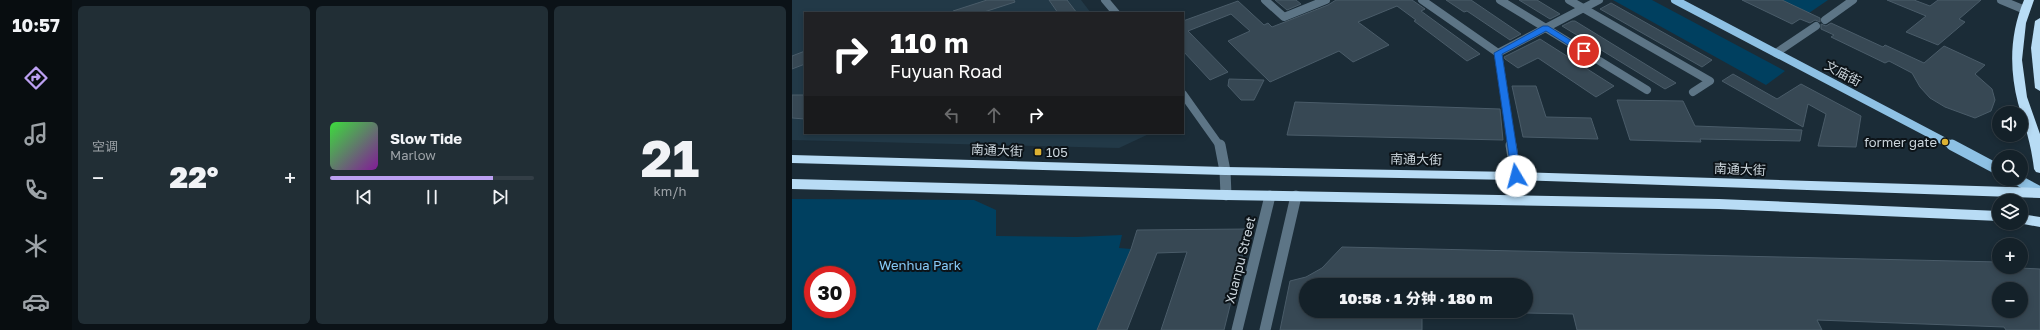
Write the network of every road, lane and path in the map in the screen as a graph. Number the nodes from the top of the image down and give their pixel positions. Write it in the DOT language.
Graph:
graph roads {
  1 [pos="1105,0"];
  2 [pos="1265,0"];
  3 [pos="1422,0"];
  4 [pos="1500,0"];
  5 [pos="1569,0"];
  6 [pos="1599,0"];
  7 [pos="1675,0"];
  8 [pos="1853,0"];
  9 [pos="2001,0"];
  10 [pos="1320,1"];
  11 [pos="2027,5"];
  12 [pos="1584,8"];
  13 [pos="1115,12"];
  14 [pos="1825,20"];
  15 [pos="2040,21"];
  16 [pos="1816,26"];
  17 [pos="1546,28"];
  18 [pos="1498,53"];
  19 [pos="1776,53"];
  20 [pos="2040,88"];
  21 [pos="1647,90"];
  22 [pos="1693,92"];
  23 [pos="1184,95"];
  24 [pos="792,159"];
  25 [pos="1992,166"];
  26 [pos="2040,169"];
  27 [pos="1225,171"];
  28 [pos="1516,176"];
  29 [pos="792,184"];
  30 [pos="2028,186"];
  31 [pos="2040,193"];
  32 [pos="1226,195"];
  33 [pos="1270,196"];
  34 [pos="1296,196"];
  35 [pos="1992,216"];
  36 [pos="2028,220"];
  37 [pos="2040,222"];
  38 [pos="1237,330"];
  39 [pos="1265,330"];
  1 -- 13 [label="street"];
  2 -- 10 [label="street"];
  3 -- 18 [label="street"];
  4 -- 17 [label="street"];
  5 -- 12 [label="street"];
  6 -- 12 [label="street"];
  7 -- 19 [label="main road, 文庙街"];
  8 -- 14 [label="street"];
  9 -- 11 [label="street"];
  11 -- 26 [label="highway"];
  12 -- 17 [label="street"];
  12 -- 22 [label="street"];
  15 -- 20 [label="highway"];
  16 -- 19 [label="street"];
  17 -- 18 [label="street"];
  17 -- 21 [label="street"];
  18 -- 28 [label="street"];
  19 -- 25 [label="main road, 文庙街"];
  23 -- 27 [label="street"];
  24 -- 27 [label="highway, 南通大街"];
  27 -- 28 [label="highway, 南通大街"];
  27 -- 32 [label="street"];
  28 -- 31 [label="highway, 南通大街"];
  29 -- 32 [label="highway"];
  30 -- 31 [label="main road"];
  32 -- 33 [label="highway"];
  33 -- 34 [label="highway"];
  33 -- 38 [label="street, Xuanpu Street"];
  34 -- 35 [label="highway"];
  34 -- 39 [label="street"];
  36 -- 37 [label="highway"];
}
